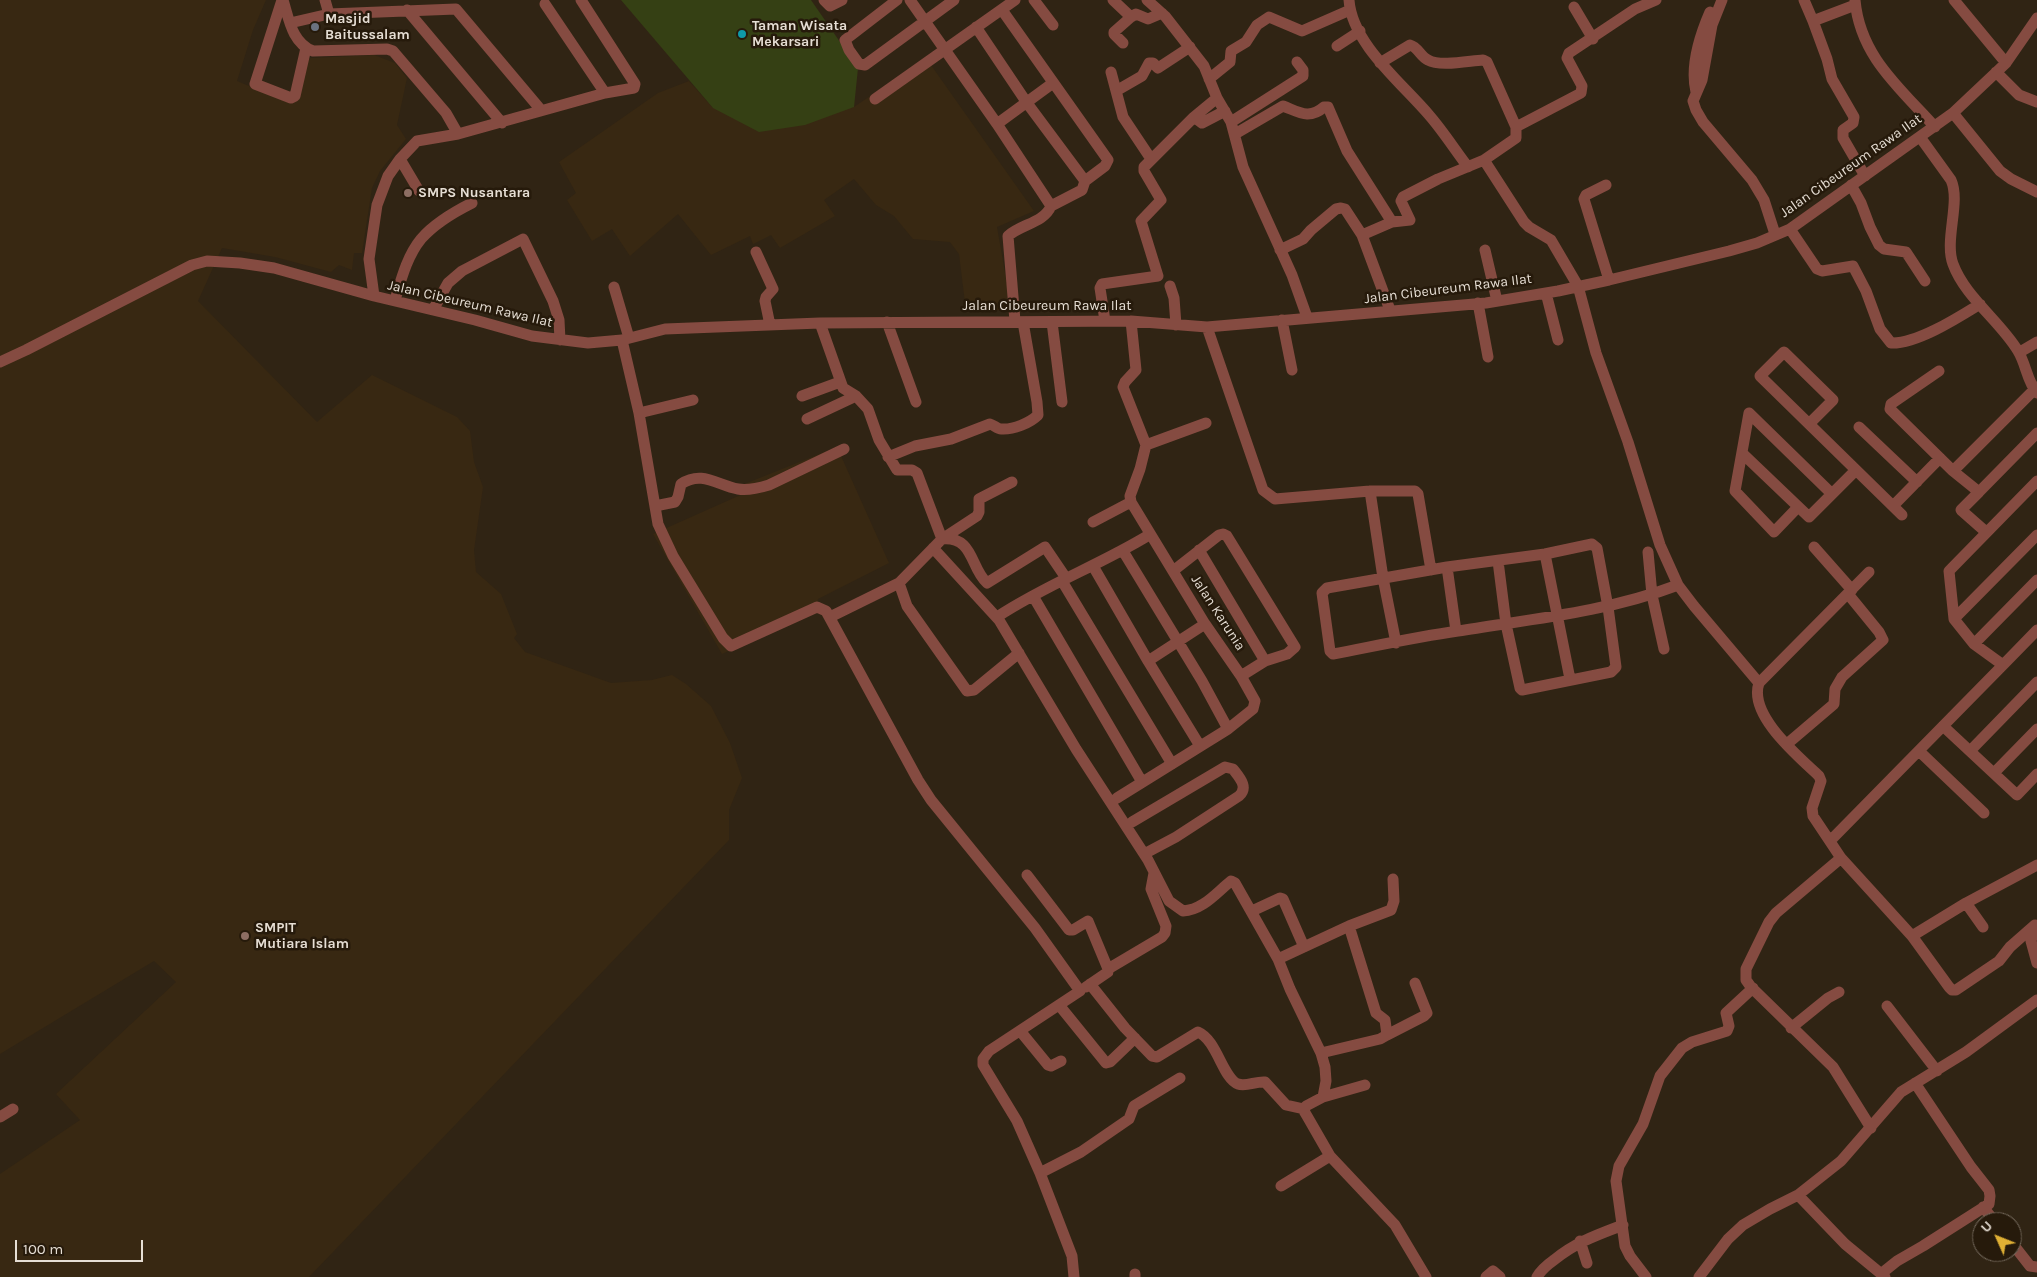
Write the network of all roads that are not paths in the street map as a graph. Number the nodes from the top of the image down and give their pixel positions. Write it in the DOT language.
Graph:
graph roads {
  1 [pos="282,0"];
  2 [pos="325,0"];
  3 [pos="581,0"];
  4 [pos="824,0"];
  5 [pos="842,0"];
  6 [pos="897,0"];
  7 [pos="910,0"];
  8 [pos="954,0"];
  9 [pos="1015,0"];
  10 [pos="1034,0"];
  11 [pos="1113,0"];
  12 [pos="1147,0"];
  13 [pos="1656,0"];
  14 [pos="1715,0"];
  15 [pos="1722,0"];
  16 [pos="1804,0"];
  17 [pos="1954,0"];
  18 [pos="1855,3"];
  19 [pos="432,4"];
  20 [pos="443,4"];
  21 [pos="545,4"];
  22 [pos="1350,5"];
  23 [pos="1574,7"];
  24 [pos="407,10"];
  25 [pos="1002,10"];
  26 [pos="1162,13"];
  27 [pos="329,14"];
  28 [pos="1131,17"];
  29 [pos="2037,18"];
  30 [pos="925,21"];
  31 [pos="1813,21"];
  32 [pos="290,23"];
  33 [pos="1053,26"];
  34 [pos="976,27"];
  35 [pos="1360,32"];
  36 [pos="1593,39"];
  37 [pos="1122,43"];
  38 [pos="1337,46"];
  39 [pos="1190,47"];
  40 [pos="306,48"];
  41 [pos="944,50"];
  42 [pos="1297,62"];
  43 [pos="1380,63"];
  44 [pos="2006,63"];
  45 [pos="1110,72"];
  46 [pos="1996,72"];
  47 [pos="1209,79"];
  48 [pos="1053,83"];
  49 [pos="1116,91"];
  50 [pos="1696,92"];
  51 [pos="605,93"];
  52 [pos="1217,98"];
  53 [pos="875,99"];
  54 [pos="2037,102"];
  55 [pos="1027,104"];
  56 [pos="541,110"];
  57 [pos="1225,111"];
  58 [pos="1953,112"];
  59 [pos="1194,117"];
  60 [pos="1231,122"];
  61 [pos="502,123"];
  62 [pos="997,124"];
  63 [pos="1935,126"];
  64 [pos="1516,127"];
  65 [pos="458,134"];
  66 [pos="1236,134"];
  67 [pos="1920,137"];
  68 [pos="400,159"];
  69 [pos="1151,159"];
  70 [pos="1484,160"];
  71 [pos="1468,167"];
  72 [pos="1865,176"];
  73 [pos="1085,181"];
  74 [pos="1606,184"];
  75 [pos="1851,185"];
  76 [pos="419,191"];
  77 [pos="2036,191"];
  78 [pos="472,203"];
  79 [pos="1051,206"];
  80 [pos="1392,222"];
  81 [pos="1790,229"];
  82 [pos="1776,234"];
  83 [pos="1362,235"];
  84 [pos="1280,250"];
  85 [pos="1485,250"];
  86 [pos="756,252"];
  87 [pos="1609,280"];
  88 [pos="1925,282"];
  89 [pos="1170,286"];
  90 [pos="1578,286"];
  91 [pos="614,287"];
  92 [pos="1546,293"];
  93 [pos="374,296"];
  94 [pos="394,300"];
  95 [pos="1497,301"];
  96 [pos="1478,303"];
  97 [pos="1980,304"];
  98 [pos="432,310"];
  99 [pos="1390,310"];
  100 [pos="1306,317"];
  101 [pos="1131,320"];
  102 [pos="1282,320"];
  103 [pos="1019,321"];
  104 [pos="1105,321"];
  105 [pos="887,322"];
  106 [pos="1052,322"];
  107 [pos="820,323"];
  108 [pos="770,325"];
  109 [pos="1176,325"];
  110 [pos="1207,327"];
  111 [pos="626,339"];
  112 [pos="560,340"];
  113 [pos="1558,340"];
  114 [pos="2037,342"];
  115 [pos="2020,352"];
  116 [pos="1488,356"];
  117 [pos="0,362"];
  118 [pos="1292,370"];
  119 [pos="1939,371"];
  120 [pos="840,382"];
  121 [pos="2036,390"];
  122 [pos="802,396"];
  123 [pos="856,396"];
  124 [pos="693,400"];
  125 [pos="916,402"];
  126 [pos="1062,402"];
  127 [pos="639,413"];
  128 [pos="807,419"];
  129 [pos="1206,423"];
  130 [pos="1809,424"];
  131 [pos="1859,427"];
  132 [pos="2037,433"];
  133 [pos="1146,446"];
  134 [pos="844,449"];
  135 [pos="1742,453"];
  136 [pos="888,457"];
  137 [pos="1940,458"];
  138 [pos="1856,470"];
  139 [pos="1953,471"];
  140 [pos="2037,481"];
  141 [pos="1012,482"];
  142 [pos="1917,482"];
  143 [pos="1370,491"];
  144 [pos="1979,492"];
  145 [pos="1832,494"];
  146 [pos="1131,502"];
  147 [pos="655,506"];
  148 [pos="1893,506"];
  149 [pos="1798,507"];
  150 [pos="1902,515"];
  151 [pos="1092,522"];
  152 [pos="1986,532"];
  153 [pos="1149,535"];
  154 [pos="2037,535"];
  155 [pos="942,539"];
  156 [pos="1814,547"];
  157 [pos="933,548"];
  158 [pos="1199,550"];
  159 [pos="1123,551"];
  160 [pos="1648,552"];
  161 [pos="1545,554"];
  162 [pos="1498,561"];
  163 [pos="1093,566"];
  164 [pos="1447,567"];
  165 [pos="1173,570"];
  166 [pos="1431,570"];
  167 [pos="1869,572"];
  168 [pos="1383,578"];
  169 [pos="1064,579"];
  170 [pos="2037,580"];
  171 [pos="899,583"];
  172 [pos="1678,585"];
  173 [pos="1850,592"];
  174 [pos="1652,595"];
  175 [pos="1033,596"];
  176 [pos="1608,607"];
  177 [pos="1000,615"];
  178 [pos="1558,616"];
  179 [pos="830,617"];
  180 [pos="1954,619"];
  181 [pos="1205,624"];
  182 [pos="1506,624"];
  183 [pos="2037,630"];
  184 [pos="1456,631"];
  185 [pos="1178,641"];
  186 [pos="1396,642"];
  187 [pos="1974,644"];
  188 [pos="1664,649"];
  189 [pos="1019,653"];
  190 [pos="1148,661"];
  191 [pos="1265,661"];
  192 [pos="2003,666"];
  193 [pos="1241,676"];
  194 [pos="1570,679"];
  195 [pos="2037,682"];
  196 [pos="1759,683"];
  197 [pos="1943,726"];
  198 [pos="2037,728"];
  199 [pos="1228,729"];
  200 [pos="1787,744"];
  201 [pos="1200,746"];
  202 [pos="1919,751"];
  203 [pos="1970,751"];
  204 [pos="1172,764"];
  205 [pos="1994,773"];
  206 [pos="2036,777"];
  207 [pos="1142,782"];
  208 [pos="1117,798"];
  209 [pos="1984,813"];
  210 [pos="1132,822"];
  211 [pos="1830,841"];
  212 [pos="1147,853"];
  213 [pos="1841,858"];
  214 [pos="2037,865"];
  215 [pos="1154,873"];
  216 [pos="1027,874"];
  217 [pos="1393,879"];
  218 [pos="1966,903"];
  219 [pos="1252,912"];
  220 [pos="2036,924"];
  221 [pos="1349,926"];
  222 [pos="1984,927"];
  223 [pos="1912,936"];
  224 [pos="1304,947"];
  225 [pos="1278,959"];
  226 [pos="2037,963"];
  227 [pos="1108,970"];
  228 [pos="1414,983"];
  229 [pos="1090,984"];
  230 [pos="1753,988"];
  231 [pos="1080,991"];
  232 [pos="1840,992"];
  233 [pos="2037,1000"];
  234 [pos="1059,1005"];
  235 [pos="1886,1006"];
  236 [pos="1791,1028"];
  237 [pos="1021,1032"];
  238 [pos="1387,1035"];
  239 [pos="1135,1038"];
  240 [pos="1321,1053"];
  241 [pos="1061,1061"];
  242 [pos="1937,1072"];
  243 [pos="1180,1078"];
  244 [pos="1915,1083"];
  245 [pos="1365,1085"];
  246 [pos="1323,1097"];
  247 [pos="13,1109"];
  248 [pos="1304,1109"];
  249 [pos="0,1117"];
  250 [pos="1871,1128"];
  251 [pos="1330,1156"];
  252 [pos="1040,1173"];
  253 [pos="1281,1186"];
  254 [pos="1798,1195"];
  255 [pos="1983,1207"];
  256 [pos="1987,1212"];
  257 [pos="1623,1225"];
  258 [pos="1580,1241"];
  259 [pos="2022,1256"];
  260 [pos="1588,1263"];
  261 [pos="2037,1268"];
  262 [pos="1883,1275"];
  263 [pos="1074,1277"];
  264 [pos="1426,1277"];
  265 [pos="1486,1277"];
  266 [pos="1500,1277"];
  267 [pos="1537,1277"];
  268 [pos="1646,1277"];
  269 [pos="1699,1277"];
  270 [pos="2034,1277"];
  1 -- 32 [label="street"];
  1 -- 40 [label="street"];
  2 -- 27 [label="street"];
  3 -- 51 [label="street"];
  4 -- 5 [label="street"];
  6 -- 30 [label="street"];
  7 -- 30 [label="street"];
  8 -- 30 [label="street"];
  9 -- 25 [label="street"];
  10 -- 33 [label="street"];
  11 -- 28 [label="street"];
  12 -- 26 [label="street"];
  13 -- 36 [label="street"];
  14 -- 50 [label="street"];
  15 -- 50 [label="street"];
  16 -- 31 [label="street"];
  17 -- 44 [label="street"];
  18 -- 31 [label="street"];
  18 -- 63 [label="street"];
  19 -- 20 [label="street"];
  19 -- 24 [label="street"];
  20 -- 56 [label="street"];
  21 -- 51 [label="street"];
  22 -- 35 [label="street"];
  22 -- 47 [label="street"];
  23 -- 36 [label="street"];
  24 -- 27 [label="street"];
  24 -- 61 [label="street"];
  25 -- 34 [label="street"];
  25 -- 48 [label="street"];
  26 -- 28 [label="street"];
  26 -- 39 [label="street"];
  27 -- 32 [label="street"];
  28 -- 37 [label="street"];
  29 -- 44 [label="street, Jalan Cibeureum Rawa Ilat"];
  30 -- 41 [label="street"];
  31 -- 72 [label="street"];
  32 -- 40 [label="street"];
  34 -- 41 [label="street"];
  34 -- 55 [label="street"];
  35 -- 38 [label="street"];
  35 -- 43 [label="street"];
  36 -- 64 [label="street"];
  39 -- 47 [label="street"];
  39 -- 49 [label="street"];
  40 -- 65 [label="street"];
  41 -- 53 [label="street"];
  41 -- 62 [label="street"];
  42 -- 60 [label="street"];
  43 -- 64 [label="street"];
  43 -- 71 [label="street"];
  44 -- 46 [label="street, Jalan Cibeureum Rawa Ilat"];
  45 -- 49 [label="street"];
  46 -- 54 [label="street"];
  46 -- 58 [label="street, Jalan Cibeureum Rawa Ilat"];
  47 -- 52 [label="street"];
  48 -- 55 [label="street"];
  48 -- 73 [label="street"];
  49 -- 69 [label="street"];
  50 -- 82 [label="street"];
  51 -- 56 [label="street"];
  52 -- 57 [label="street"];
  52 -- 59 [label="street"];
  55 -- 62 [label="street"];
  55 -- 73 [label="street"];
  56 -- 61 [label="street"];
  57 -- 59 [label="street"];
  57 -- 60 [label="street"];
  58 -- 63 [label="street, Jalan Cibeureum Rawa Ilat"];
  58 -- 77 [label="street"];
  59 -- 69 [label="street"];
  60 -- 66 [label="street"];
  61 -- 65 [label="street"];
  62 -- 79 [label="street"];
  63 -- 67 [label="street, Jalan Cibeureum Rawa Ilat"];
  64 -- 70 [label="street"];
  65 -- 68 [label="street"];
  66 -- 80 [label="street"];
  66 -- 84 [label="street"];
  67 -- 72 [label="street, Jalan Cibeureum Rawa Ilat"];
  67 -- 97 [label="street"];
  68 -- 76 [label="street"];
  68 -- 93 [label="street"];
  69 -- 104 [label="street"];
  70 -- 71 [label="street"];
  70 -- 90 [label="street"];
  71 -- 80 [label="street"];
  72 -- 75 [label="street, Jalan Cibeureum Rawa Ilat"];
  73 -- 79 [label="street"];
  74 -- 87 [label="street"];
  75 -- 81 [label="street, Jalan Cibeureum Rawa Ilat"];
  75 -- 88 [label="street"];
  78 -- 94 [label="street"];
  79 -- 103 [label="street"];
  80 -- 83 [label="street"];
  81 -- 82 [label="street, Jalan Cibeureum Rawa Ilat"];
  81 -- 97 [label="street"];
  82 -- 87 [label="street, Jalan Cibeureum Rawa Ilat"];
  83 -- 84 [label="street"];
  83 -- 99 [label="street"];
  84 -- 100 [label="street"];
  85 -- 95 [label="street"];
  86 -- 108 [label="street"];
  87 -- 90 [label="street, Jalan Cibeureum Rawa Ilat"];
  89 -- 109 [label="street"];
  90 -- 92 [label="street, Jalan Cibeureum Rawa Ilat"];
  90 -- 172 [label="street"];
  91 -- 111 [label="street"];
  92 -- 95 [label="street, Jalan Cibeureum Rawa Ilat"];
  92 -- 113 [label="street"];
  93 -- 94 [label="street, Jalan Cibeureum Rawa Ilat"];
  93 -- 117 [label="street, Jalan Cibeureum Rawa Ilat"];
  94 -- 98 [label="street, Jalan Cibeureum Rawa Ilat"];
  95 -- 96 [label="street, Jalan Cibeureum Rawa Ilat"];
  96 -- 99 [label="street, Jalan Cibeureum Rawa Ilat"];
  96 -- 116 [label="street"];
  97 -- 115 [label="street"];
  98 -- 112 [label="street, Jalan Cibeureum Rawa Ilat"];
  98 -- 112 [label="street"];
  99 -- 100 [label="street, Jalan Cibeureum Rawa Ilat"];
  100 -- 102 [label="street, Jalan Cibeureum Rawa Ilat"];
  101 -- 104 [label="street, Jalan Cibeureum Rawa Ilat"];
  101 -- 109 [label="street, Jalan Cibeureum Rawa Ilat"];
  101 -- 133 [label="street"];
  102 -- 110 [label="street, Jalan Cibeureum Rawa Ilat"];
  102 -- 118 [label="street"];
  103 -- 105 [label="street, Jalan Cibeureum Rawa Ilat"];
  103 -- 106 [label="street, Jalan Cibeureum Rawa Ilat"];
  103 -- 136 [label="street"];
  104 -- 106 [label="street, Jalan Cibeureum Rawa Ilat"];
  105 -- 107 [label="street, Jalan Cibeureum Rawa Ilat"];
  105 -- 125 [label="street"];
  106 -- 126 [label="street"];
  107 -- 108 [label="street, Jalan Cibeureum Rawa Ilat"];
  107 -- 120 [label="street"];
  108 -- 111 [label="street, Jalan Cibeureum Rawa Ilat"];
  109 -- 110 [label="street, Jalan Cibeureum Rawa Ilat"];
  110 -- 143 [label="street"];
  111 -- 112 [label="street, Jalan Cibeureum Rawa Ilat"];
  111 -- 127 [label="street"];
  114 -- 115 [label="street"];
  115 -- 121 [label="street"];
  119 -- 137 [label="street"];
  120 -- 122 [label="street"];
  120 -- 123 [label="street"];
  121 -- 139 [label="street"];
  123 -- 128 [label="street"];
  123 -- 136 [label="street"];
  124 -- 127 [label="street"];
  127 -- 147 [label="street"];
  129 -- 133 [label="street"];
  130 -- 130 [label="street"];
  130 -- 138 [label="street"];
  131 -- 142 [label="street"];
  132 -- 144 [label="street"];
  133 -- 146 [label="street"];
  134 -- 147 [label="street"];
  135 -- 145 [label="street"];
  135 -- 149 [label="street"];
  135 -- 149 [label="street"];
  136 -- 155 [label="street"];
  137 -- 139 [label="street"];
  137 -- 142 [label="street"];
  138 -- 145 [label="street"];
  138 -- 148 [label="street"];
  139 -- 144 [label="street"];
  140 -- 152 [label="street"];
  141 -- 155 [label="street"];
  142 -- 148 [label="street"];
  143 -- 166 [label="street"];
  143 -- 168 [label="street"];
  144 -- 152 [label="street"];
  145 -- 149 [label="street"];
  146 -- 151 [label="street"];
  146 -- 153 [label="street, Jalan Karunia"];
  147 -- 179 [label="street"];
  148 -- 150 [label="street"];
  152 -- 180 [label="street"];
  153 -- 159 [label="street"];
  153 -- 165 [label="street, Jalan Karunia"];
  154 -- 180 [label="street"];
  155 -- 157 [label="street"];
  155 -- 169 [label="street"];
  156 -- 173 [label="street"];
  157 -- 171 [label="street"];
  157 -- 177 [label="street"];
  158 -- 165 [label="street"];
  158 -- 191 [label="street"];
  158 -- 191 [label="street"];
  159 -- 163 [label="street"];
  159 -- 185 [label="street"];
  160 -- 174 [label="street"];
  161 -- 162 [label="street"];
  161 -- 176 [label="street"];
  161 -- 178 [label="street"];
  162 -- 164 [label="street"];
  162 -- 182 [label="street"];
  163 -- 169 [label="street"];
  163 -- 190 [label="street"];
  164 -- 166 [label="street"];
  164 -- 184 [label="street"];
  165 -- 181 [label="street, Jalan Karunia"];
  166 -- 168 [label="street"];
  167 -- 173 [label="street"];
  168 -- 186 [label="street"];
  168 -- 186 [label="street"];
  169 -- 175 [label="street"];
  169 -- 204 [label="street"];
  170 -- 187 [label="street"];
  171 -- 179 [label="street"];
  171 -- 189 [label="street"];
  172 -- 174 [label="street"];
  172 -- 196 [label="street"];
  173 -- 196 [label="street"];
  173 -- 200 [label="street"];
  174 -- 176 [label="street"];
  174 -- 188 [label="street"];
  175 -- 177 [label="street"];
  175 -- 207 [label="street"];
  176 -- 178 [label="street"];
  176 -- 194 [label="street"];
  177 -- 189 [label="street"];
  177 -- 208 [label="street"];
  178 -- 182 [label="street"];
  178 -- 194 [label="street"];
  179 -- 231 [label="street"];
  180 -- 187 [label="street"];
  181 -- 185 [label="street"];
  181 -- 193 [label="street, Jalan Karunia"];
  182 -- 184 [label="street"];
  182 -- 194 [label="street"];
  183 -- 192 [label="street"];
  184 -- 186 [label="street"];
  185 -- 190 [label="street"];
  185 -- 199 [label="street"];
  187 -- 192 [label="street"];
  189 -- 212 [label="street"];
  190 -- 201 [label="street"];
  191 -- 193 [label="street"];
  192 -- 197 [label="street"];
  193 -- 199 [label="street, Jalan Karunia"];
  195 -- 203 [label="street"];
  196 -- 200 [label="street"];
  197 -- 202 [label="street"];
  197 -- 203 [label="street"];
  198 -- 205 [label="street"];
  199 -- 201 [label="street"];
  200 -- 211 [label="street"];
  201 -- 204 [label="street"];
  202 -- 209 [label="street"];
  202 -- 211 [label="street"];
  203 -- 205 [label="street"];
  204 -- 207 [label="street"];
  205 -- 206 [label="street"];
  207 -- 208 [label="street"];
  208 -- 210 [label="street"];
  210 -- 212 [label="street"];
  210 -- 212 [label="street"];
  211 -- 213 [label="street"];
  212 -- 215 [label="street"];
  213 -- 223 [label="street"];
  213 -- 230 [label="street"];
  214 -- 218 [label="street"];
  215 -- 219 [label="street"];
  215 -- 227 [label="street"];
  216 -- 227 [label="street"];
  217 -- 221 [label="street"];
  218 -- 222 [label="street"];
  218 -- 223 [label="street"];
  219 -- 224 [label="street"];
  219 -- 225 [label="street"];
  220 -- 223 [label="street"];
  220 -- 226 [label="street"];
  221 -- 224 [label="street"];
  221 -- 238 [label="street"];
  224 -- 225 [label="street"];
  225 -- 240 [label="street"];
  227 -- 229 [label="street"];
  228 -- 238 [label="street"];
  229 -- 231 [label="street"];
  229 -- 239 [label="street"];
  230 -- 236 [label="street"];
  230 -- 257 [label="street"];
  231 -- 234 [label="street"];
  232 -- 236 [label="street"];
  233 -- 242 [label="street"];
  234 -- 237 [label="street"];
  234 -- 239 [label="street"];
  235 -- 242 [label="street"];
  236 -- 250 [label="street"];
  237 -- 241 [label="street"];
  237 -- 252 [label="street"];
  238 -- 240 [label="street"];
  239 -- 248 [label="street"];
  240 -- 246 [label="street"];
  242 -- 244 [label="street"];
  243 -- 252 [label="street"];
  244 -- 250 [label="street"];
  244 -- 255 [label="street"];
  245 -- 246 [label="street"];
  246 -- 248 [label="street"];
  247 -- 249 [label="street"];
  248 -- 251 [label="street"];
  250 -- 254 [label="street"];
  251 -- 253 [label="street"];
  251 -- 264 [label="street"];
  252 -- 263 [label="street"];
  254 -- 262 [label="street"];
  254 -- 269 [label="street"];
  255 -- 256 [label="street"];
  255 -- 262 [label="street"];
  257 -- 258 [label="street"];
  257 -- 268 [label="street"];
  258 -- 260 [label="street"];
  258 -- 267 [label="street"];
  259 -- 261 [label="street"];
  261 -- 270 [label="street"];
  265 -- 266 [label="street"];
}
